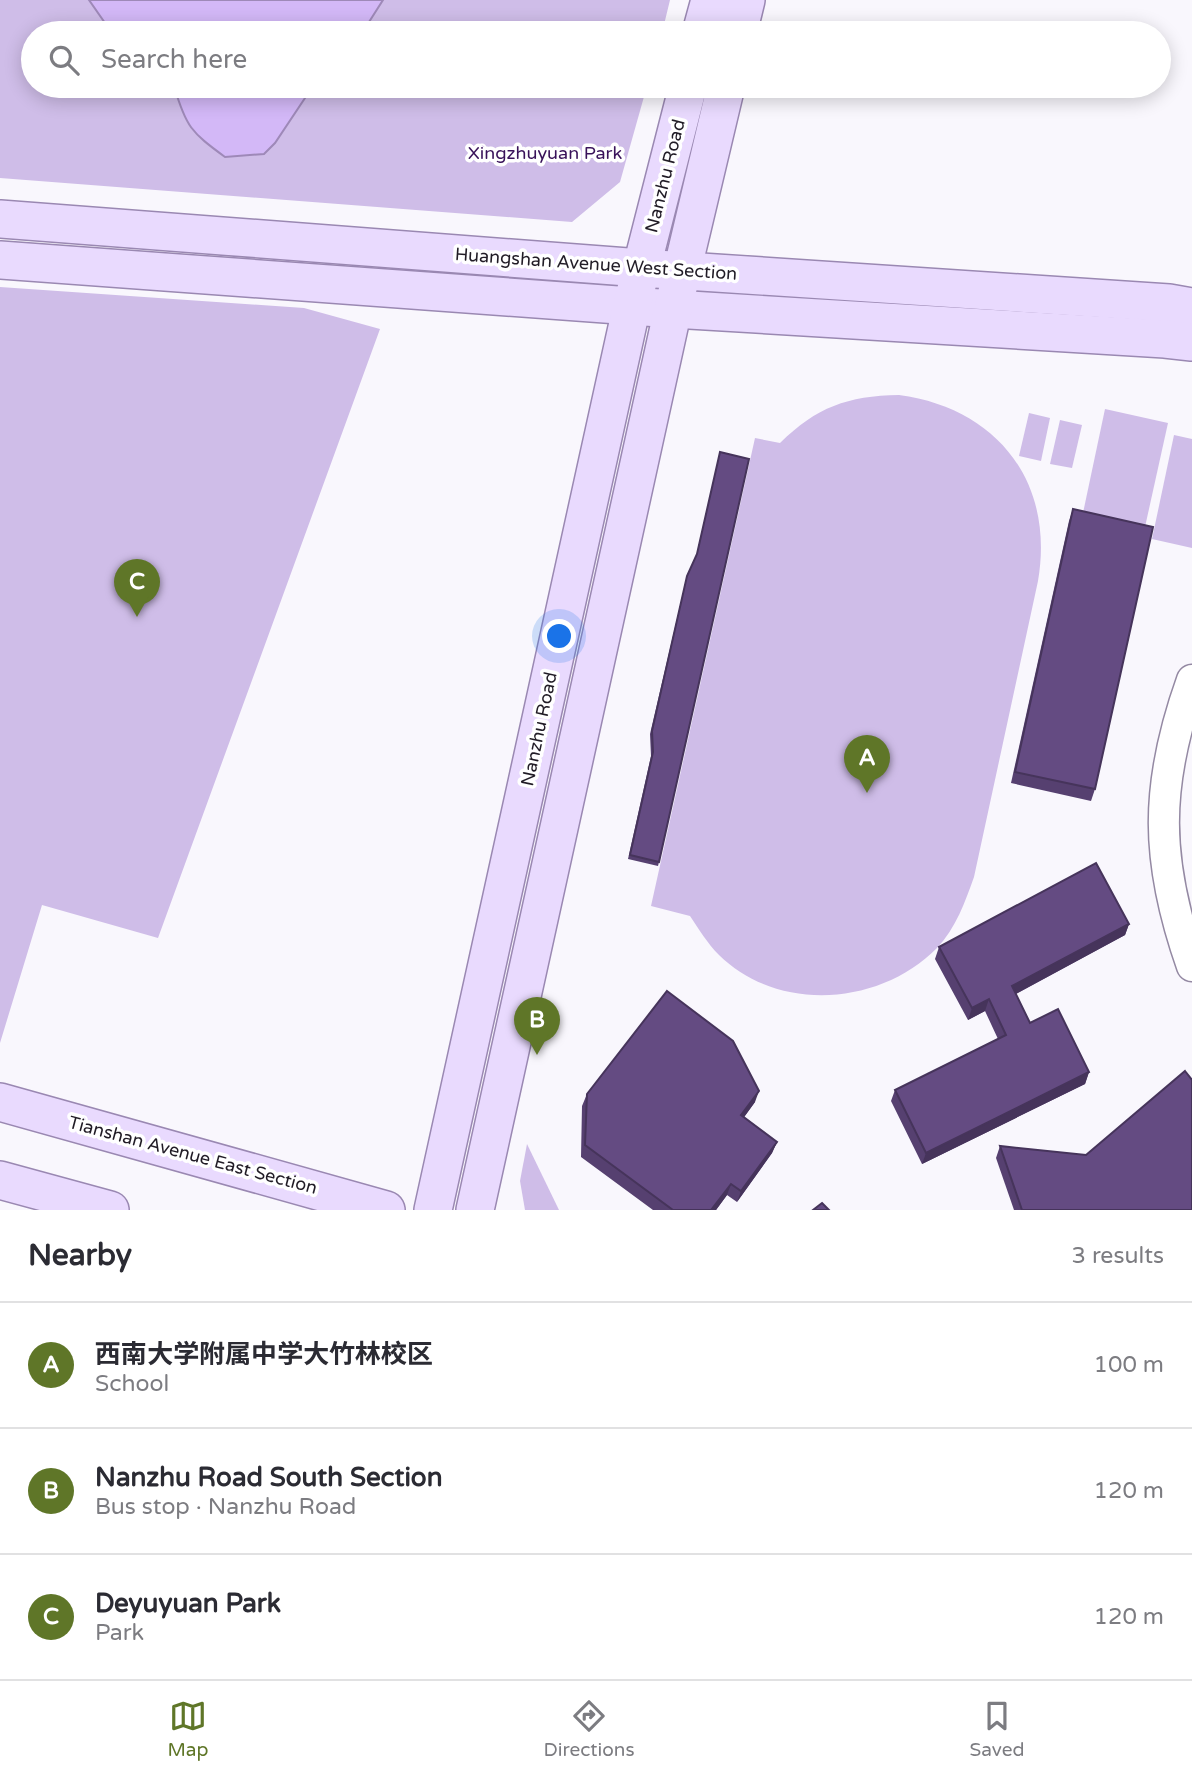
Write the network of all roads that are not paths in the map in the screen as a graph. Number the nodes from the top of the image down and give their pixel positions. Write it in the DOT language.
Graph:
graph roads {
  1 [pos="710,0"];
  2 [pos="746,0"];
  3 [pos="704,21"];
  4 [pos="741,21"];
  5 [pos="685,98"];
  6 [pos="723,98"];
  7 [pos="0,219"];
  8 [pos="0,260"];
  9 [pos="641,268"];
  10 [pos="682,270"];
  11 [pos="632,305"];
  12 [pos="1192,307"];
  13 [pos="673,309"];
  14 [pos="1192,342"];
  15 [pos="1192,680"];
  16 [pos="1192,966"];
  17 [pos="0,1102"];
  18 [pos="0,1180"];
  19 [pos="110,1210"];
  20 [pos="386,1210"];
  21 [pos="433,1210"];
  22 [pos="475,1210"];
  1 -- 3 [label="main road"];
  2 -- 4 [label="main road"];
  5 -- 9 [label="main road, Nanzhu Road"];
  6 -- 10 [label="main road"];
  7 -- 9 [label="main road, Huangshan Avenue West Section"];
  8 -- 11 [label="main road"];
  9 -- 10 [label="main road, Huangshan Avenue West Section"];
  9 -- 11 [label="main road, Nanzhu Road"];
  10 -- 12 [label="main road, Huangshan Avenue West Section"];
  10 -- 13 [label="main road"];
  11 -- 13 [label="main road"];
  11 -- 21 [label="main road, Nanzhu Road"];
  13 -- 14 [label="main road"];
  13 -- 22 [label="main road"];
  15 -- 16 [label="street"];
  17 -- 20 [label="main road, Tianshan Avenue East Section"];
  18 -- 19 [label="main road"];
}
